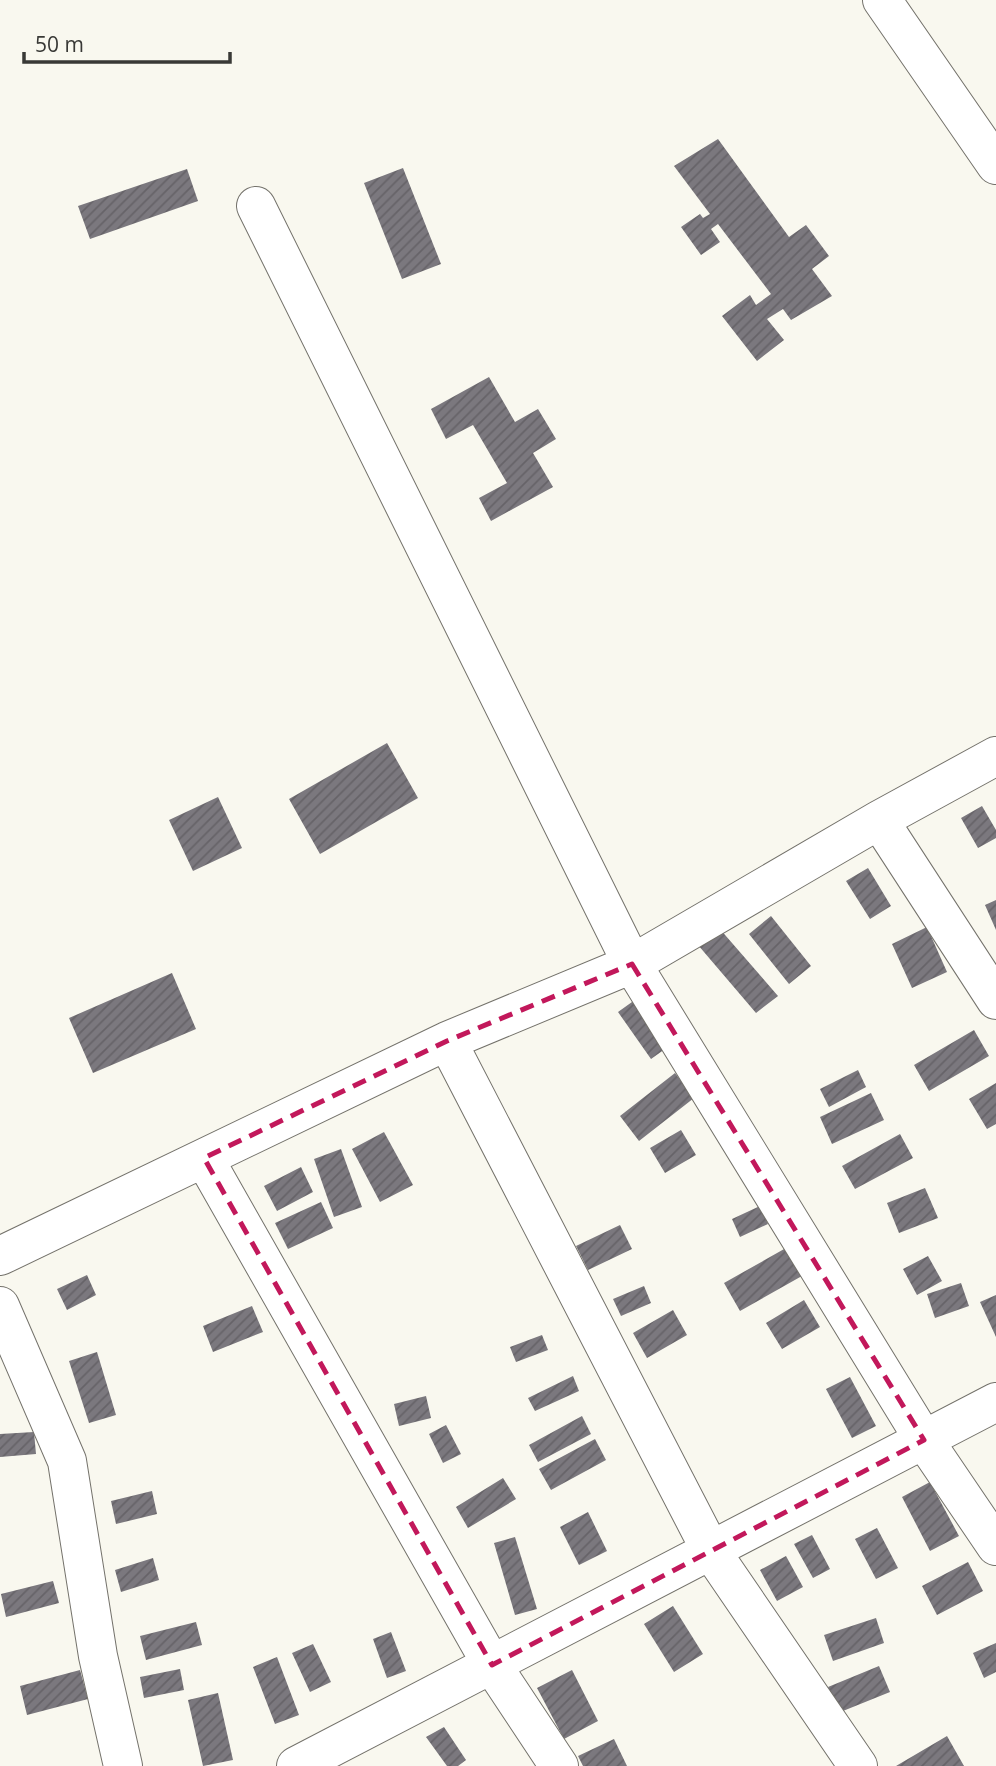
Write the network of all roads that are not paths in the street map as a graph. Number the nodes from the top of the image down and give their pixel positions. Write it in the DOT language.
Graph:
graph roads {
  1 [pos="882,0"];
  2 [pos="996,165"];
  3 [pos="256,206"];
  4 [pos="996,756"];
  5 [pos="880,820"];
  6 [pos="632,964"];
  7 [pos="996,1000"];
  8 [pos="447,1041"];
  9 [pos="204,1158"];
  10 [pos="0,1256"];
  11 [pos="0,1307"];
  12 [pos="996,1402"];
  13 [pos="924,1440"];
  14 [pos="996,1546"];
  15 [pos="711,1551"];
  16 [pos="492,1665"];
  17 [pos="123,1766"];
  18 [pos="298,1766"];
  19 [pos="559,1766"];
  20 [pos="859,1766"];
  1 -- 2 [label="street"];
  3 -- 6 [label="street"];
  4 -- 5 [label="street"];
  5 -- 6 [label="street"];
  5 -- 7 [label="street"];
  6 -- 8 [label="street"];
  6 -- 13 [label="street"];
  8 -- 9 [label="street"];
  8 -- 15 [label="street"];
  9 -- 10 [label="street"];
  9 -- 16 [label="street"];
  11 -- 17 [label="street"];
  12 -- 13 [label="street"];
  13 -- 14 [label="street"];
  13 -- 15 [label="street"];
  15 -- 16 [label="street"];
  15 -- 20 [label="street"];
  16 -- 18 [label="street"];
  16 -- 19 [label="street"];
}
